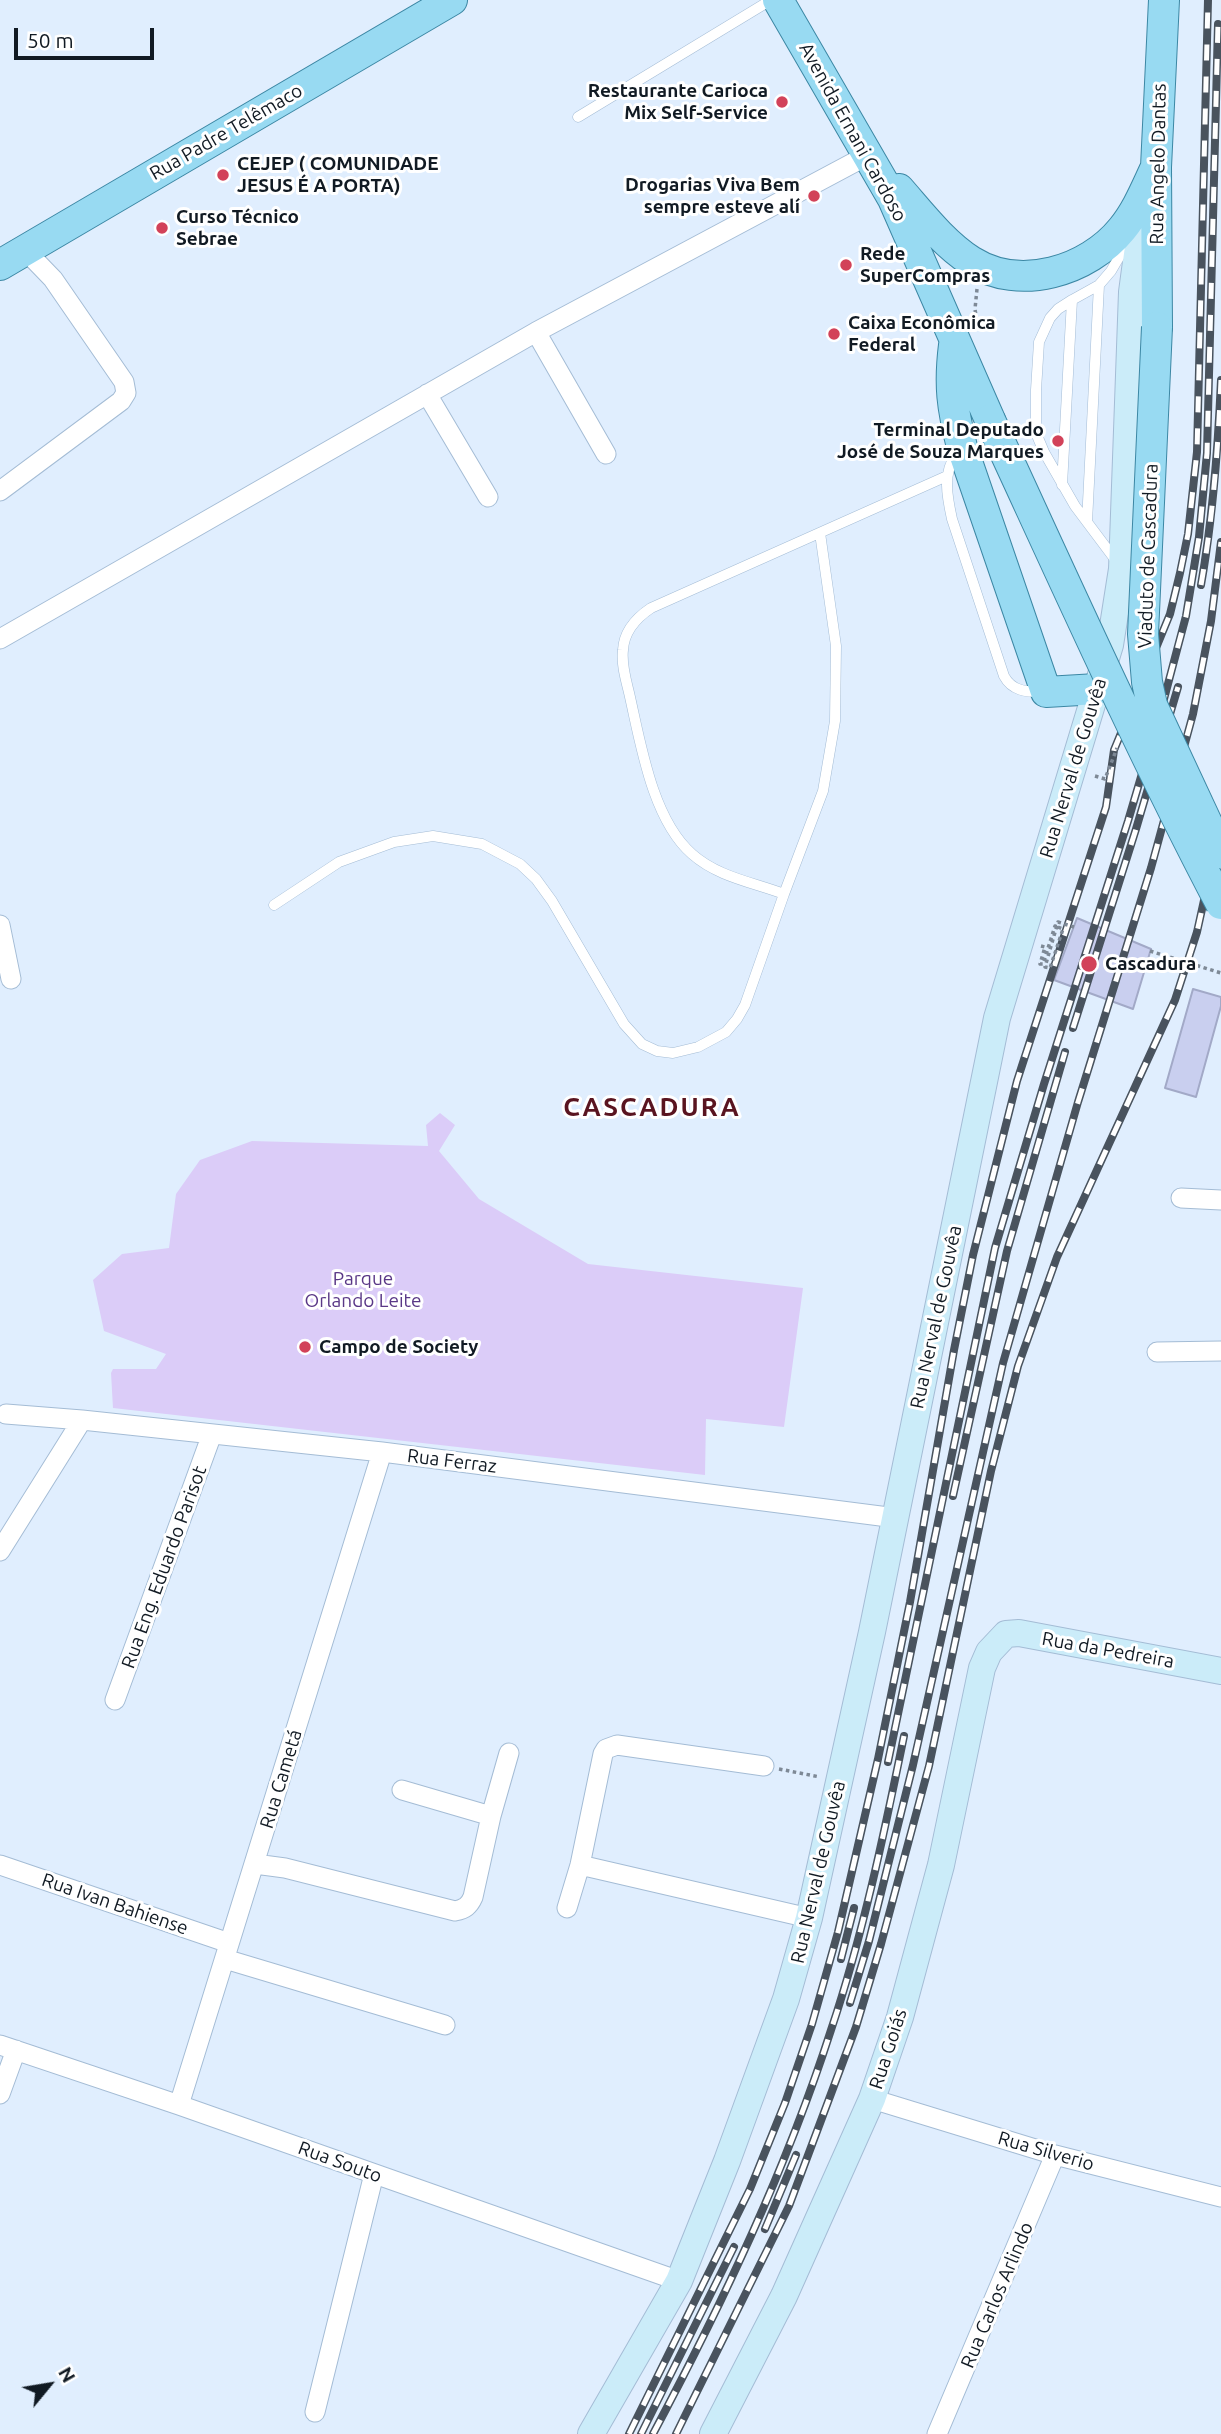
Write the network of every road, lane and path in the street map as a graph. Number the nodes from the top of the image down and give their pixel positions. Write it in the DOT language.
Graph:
graph roads {
  1 [pos="452,0"];
  2 [pos="771,0"];
  3 [pos="778,0"];
  4 [pos="1164,0"];
  5 [pos="578,117"];
  6 [pos="868,155"];
  7 [pos="1156,167"];
  8 [pos="12,257"];
  9 [pos="1099,285"];
  10 [pos="1072,300"];
  11 [pos="1157,327"];
  12 [pos="536,332"];
  13 [pos="954,341"];
  14 [pos="427,394"];
  15 [pos="962,447"];
  16 [pos="606,454"];
  17 [pos="947,476"];
  18 [pos="1062,485"];
  19 [pos="0,491"];
  20 [pos="488,497"];
  21 [pos="1087,523"];
  22 [pos="820,533"];
  23 [pos="1122,569"];
  24 [pos="0,639"];
  25 [pos="1097,689"];
  26 [pos="1046,692"];
  27 [pos="1117,747"];
  28 [pos="1096,776"];
  29 [pos="1221,853"];
  30 [pos="784,894"];
  31 [pos="1221,904"];
  32 [pos="274,905"];
  33 [pos="0,925"];
  34 [pos="1074,927"];
  35 [pos="1045,947"];
  36 [pos="1150,951"];
  37 [pos="1221,973"];
  38 [pos="11,979"];
  39 [pos="1181,1198"];
  40 [pos="1221,1200"];
  41 [pos="1221,1351"];
  42 [pos="1157,1353"];
  43 [pos="6,1414"];
  44 [pos="82,1420"];
  45 [pos="212,1434"];
  46 [pos="382,1452"];
  47 [pos="896,1518"];
  48 [pos="0,1551"];
  49 [pos="997,1641"];
  50 [pos="1221,1671"];
  51 [pos="115,1700"];
  52 [pos="509,1752"];
  53 [pos="764,1766"];
  54 [pos="839,1781"];
  55 [pos="402,1790"];
  56 [pos="491,1816"];
  57 [pos="255,1864"];
  58 [pos="0,1865"];
  59 [pos="580,1865"];
  60 [pos="567,1908"];
  61 [pos="808,1918"];
  62 [pos="227,1951"];
  63 [pos="445,2025"];
  64 [pos="8,2047"];
  65 [pos="0,2094"];
  66 [pos="872,2099"];
  67 [pos="179,2105"];
  68 [pos="1055,2155"];
  69 [pos="374,2175"];
  70 [pos="1221,2197"];
  71 [pos="679,2281"];
  72 [pos="315,2412"];
  73 [pos="591,2434"];
  74 [pos="713,2434"];
  75 [pos="937,2434"];
  1 -- 8 [label="main road, Rua Padre Telêmaco"];
  2 -- 5 [label="lane"];
  3 -- 6 [label="main road, Avenida Ernani Cardoso"];
  4 -- 7 [label="main road, Rua Angelo Dantas"];
  6 -- 7 [label="main road"];
  6 -- 12 [label="street"];
  6 -- 13 [label="main road, Avenida Ernani Cardoso"];
  7 -- 9 [label="lane"];
  7 -- 11 [label="main road, Rua Angelo Dantas"];
  7 -- 23 [label="main road, Rua Nerval de Gouvêa"];
  8 -- 19 [label="street"];
  9 -- 10 [label="lane"];
  9 -- 21 [label="lane"];
  10 -- 18 [label="lane"];
  10 -- 18 [label="lane"];
  11 -- 29 [label="main road, Viaduto de Cascadura, bridge"];
  12 -- 14 [label="street"];
  12 -- 16 [label="street"];
  13 -- 15 [label="main road"];
  13 -- 31 [label="main road, Avenida Ernani Cardoso, bridge"];
  14 -- 20 [label="street"];
  14 -- 24 [label="street"];
  15 -- 17 [label="lane"];
  15 -- 26 [label="main road"];
  17 -- 22 [label="lane"];
  17 -- 26 [label="lane"];
  18 -- 21 [label="lane"];
  21 -- 23 [label="lane"];
  22 -- 30 [label="lane"];
  22 -- 30 [label="lane"];
  23 -- 25 [label="main road, Rua Nerval de Gouvêa"];
  25 -- 26 [label="main road"];
  25 -- 47 [label="main road, Rua Nerval de Gouvêa"];
  27 -- 28 [label="path, bridge"];
  30 -- 32 [label="lane"];
  33 -- 38 [label="street"];
  34 -- 35 [label="path, bridge"];
  36 -- 37 [label="path, bridge"];
  39 -- 40 [label="street"];
  41 -- 42 [label="street"];
  43 -- 44 [label="street, Rua Ferraz"];
  44 -- 45 [label="street, Rua Ferraz"];
  44 -- 48 [label="street"];
  45 -- 46 [label="street, Rua Ferraz"];
  45 -- 51 [label="street, Rua Eng. Eduardo Parisot"];
  46 -- 47 [label="street, Rua Ferraz"];
  46 -- 57 [label="street, Rua Cametá"];
  47 -- 54 [label="main road, Rua Nerval de Gouvêa"];
  49 -- 50 [label="main road, Rua da Pedreira"];
  49 -- 66 [label="main road, Rua Goiás"];
  52 -- 56 [label="street"];
  53 -- 54 [label="path"];
  53 -- 59 [label="street"];
  54 -- 61 [label="main road, Rua Nerval de Gouvêa"];
  55 -- 56 [label="street"];
  56 -- 57 [label="street"];
  57 -- 62 [label="street, Rua Cametá"];
  58 -- 62 [label="street, Rua Ivan Bahiense"];
  59 -- 60 [label="street"];
  59 -- 61 [label="street"];
  61 -- 71 [label="main road, Rua Nerval de Gouvêa"];
  62 -- 63 [label="street, Rua Ivan Bahiense"];
  62 -- 67 [label="street, Rua Cametá"];
  64 -- 65 [label="street"];
  64 -- 67 [label="street, Rua Souto"];
  66 -- 68 [label="street, Rua Silverio"];
  66 -- 74 [label="main road, Rua Goiás"];
  67 -- 69 [label="street, Rua Souto"];
  68 -- 70 [label="street, Rua Silverio"];
  68 -- 75 [label="street, Rua Carlos Arlindo"];
  69 -- 71 [label="street, Rua Souto"];
  69 -- 72 [label="street"];
  71 -- 73 [label="main road, Rua Nerval de Gouvêa"];
}
